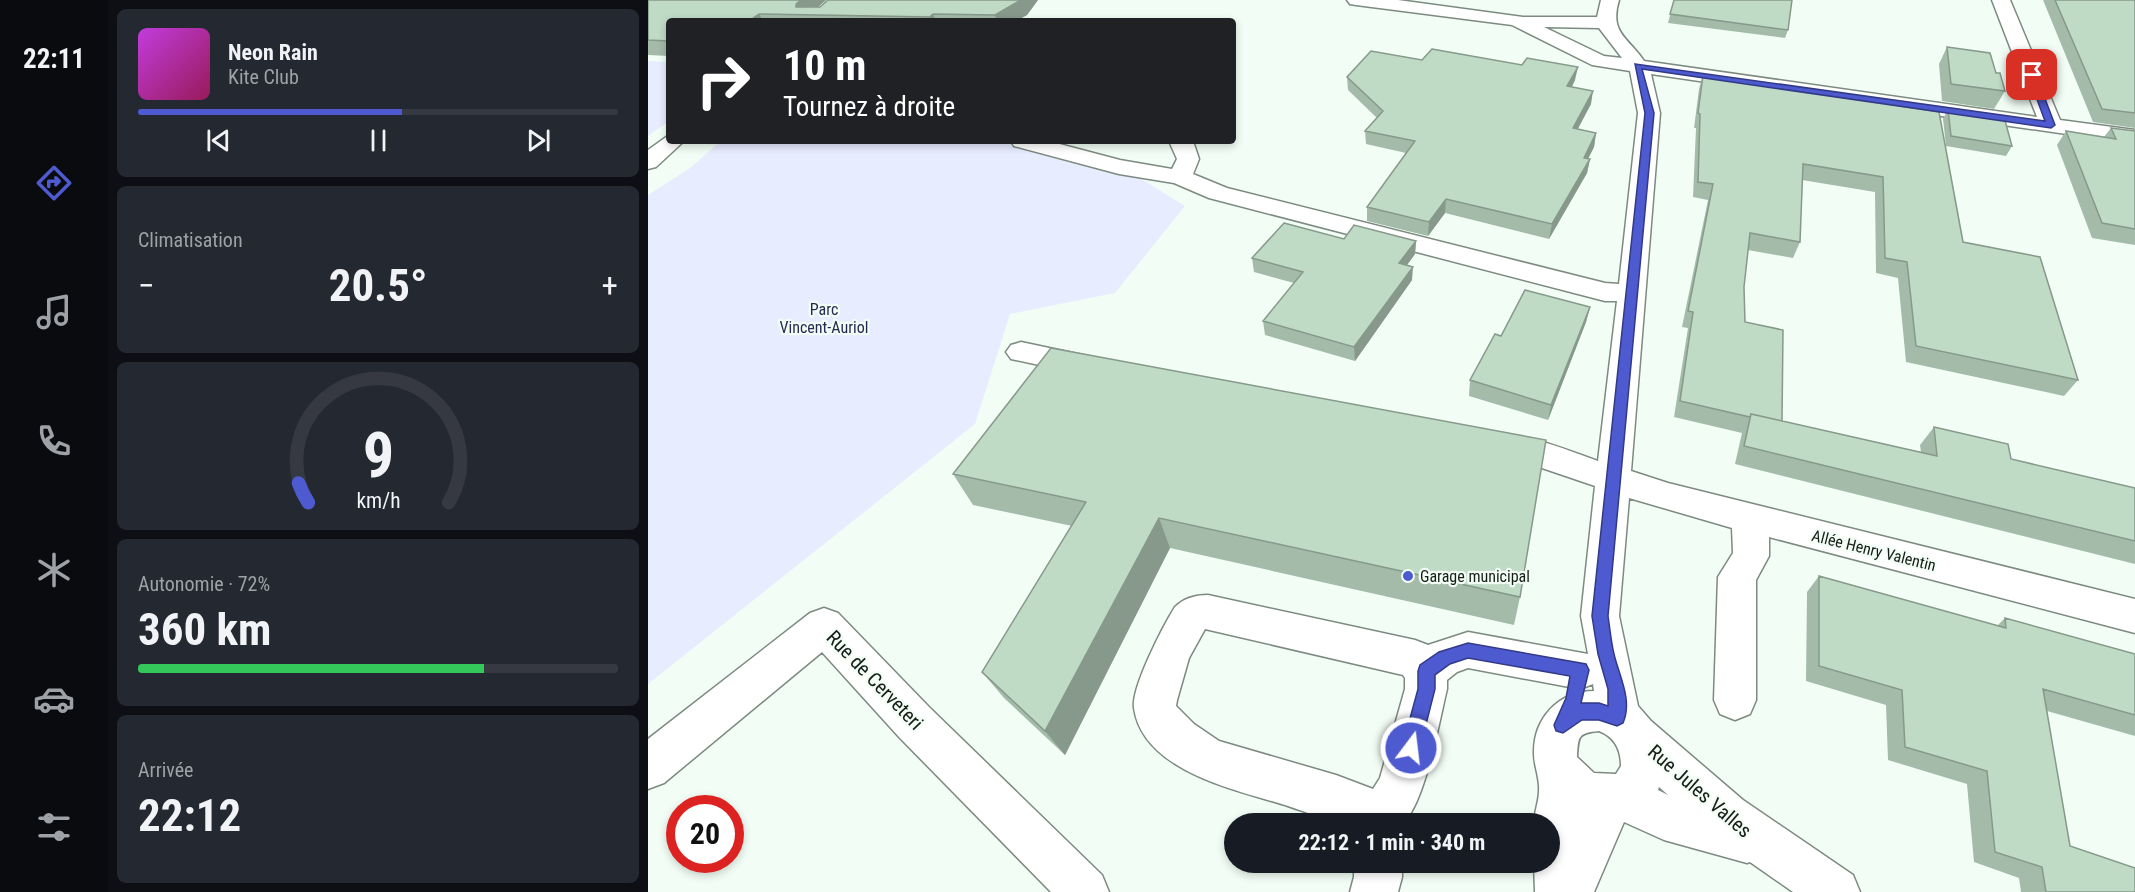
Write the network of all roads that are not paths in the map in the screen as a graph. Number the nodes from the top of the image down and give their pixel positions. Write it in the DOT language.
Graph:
graph roads {
  1 [pos="1356,0"];
  2 [pos="1610,0"];
  3 [pos="2001,0"];
  4 [pos="1516,20"];
  5 [pos="1605,23"];
  6 [pos="1637,66"];
  7 [pos="2051,125"];
  8 [pos="2135,137"];
  9 [pos="669,144"];
  10 [pos="1033,144"];
  11 [pos="1184,144"];
  12 [pos="648,162"];
  13 [pos="1180,177"];
  14 [pos="1631,293"];
  15 [pos="1021,352"];
  16 [pos="1114,370"];
  17 [pos="1468,439"];
  18 [pos="1614,480"];
  19 [pos="1750,518"];
  20 [pos="1600,616"];
  21 [pos="2135,616"];
  22 [pos="1580,670"];
  23 [pos="1426,671"];
  24 [pos="1735,700"];
  25 [pos="1627,727"];
  26 [pos="1561,746"];
  27 [pos="648,767"];
  28 [pos="1615,798"];
  29 [pos="1363,813"];
  30 [pos="1380,813"];
  31 [pos="1763,844"];
  32 [pos="1378,873"];
  33 [pos="1085,892"];
  34 [pos="1374,892"];
  35 [pos="1559,892"];
  36 [pos="1569,892"];
  37 [pos="1836,892"];
  1 -- 4 [label="street"];
  2 -- 5 [label="street"];
  3 -- 7 [label="street"];
  4 -- 5 [label="street"];
  4 -- 6 [label="street"];
  5 -- 6 [label="street"];
  6 -- 7 [label="street"];
  6 -- 14 [label="street"];
  7 -- 8 [label="street"];
  9 -- 12 [label="street"];
  10 -- 13 [label="street"];
  11 -- 13 [label="street"];
  13 -- 14 [label="street"];
  14 -- 18 [label="street"];
  15 -- 16 [label="street"];
  17 -- 18 [label="street, Allée Henry Valentin"];
  18 -- 19 [label="street, Allée Henry Valentin"];
  18 -- 20 [label="street"];
  19 -- 21 [label="street, Allée Henry Valentin"];
  19 -- 24 [label="street"];
  20 -- 22 [label="street"];
  20 -- 25 [label="street"];
  22 -- 23 [label="street"];
  22 -- 26 [label="street"];
  23 -- 29 [label="street"];
  23 -- 30 [label="street"];
  25 -- 26 [label="street"];
  25 -- 28 [label="street"];
  25 -- 31 [label="street, Rue Jules Valles"];
  26 -- 28 [label="street"];
  26 -- 35 [label="street"];
  27 -- 33 [label="street, Rue de Cerveteri"];
  28 -- 31 [label="street, Rue Jules Valles"];
  28 -- 36 [label="street"];
  31 -- 37 [label="street, Rue Jules Valles"];
  32 -- 34 [label="street"];
}
